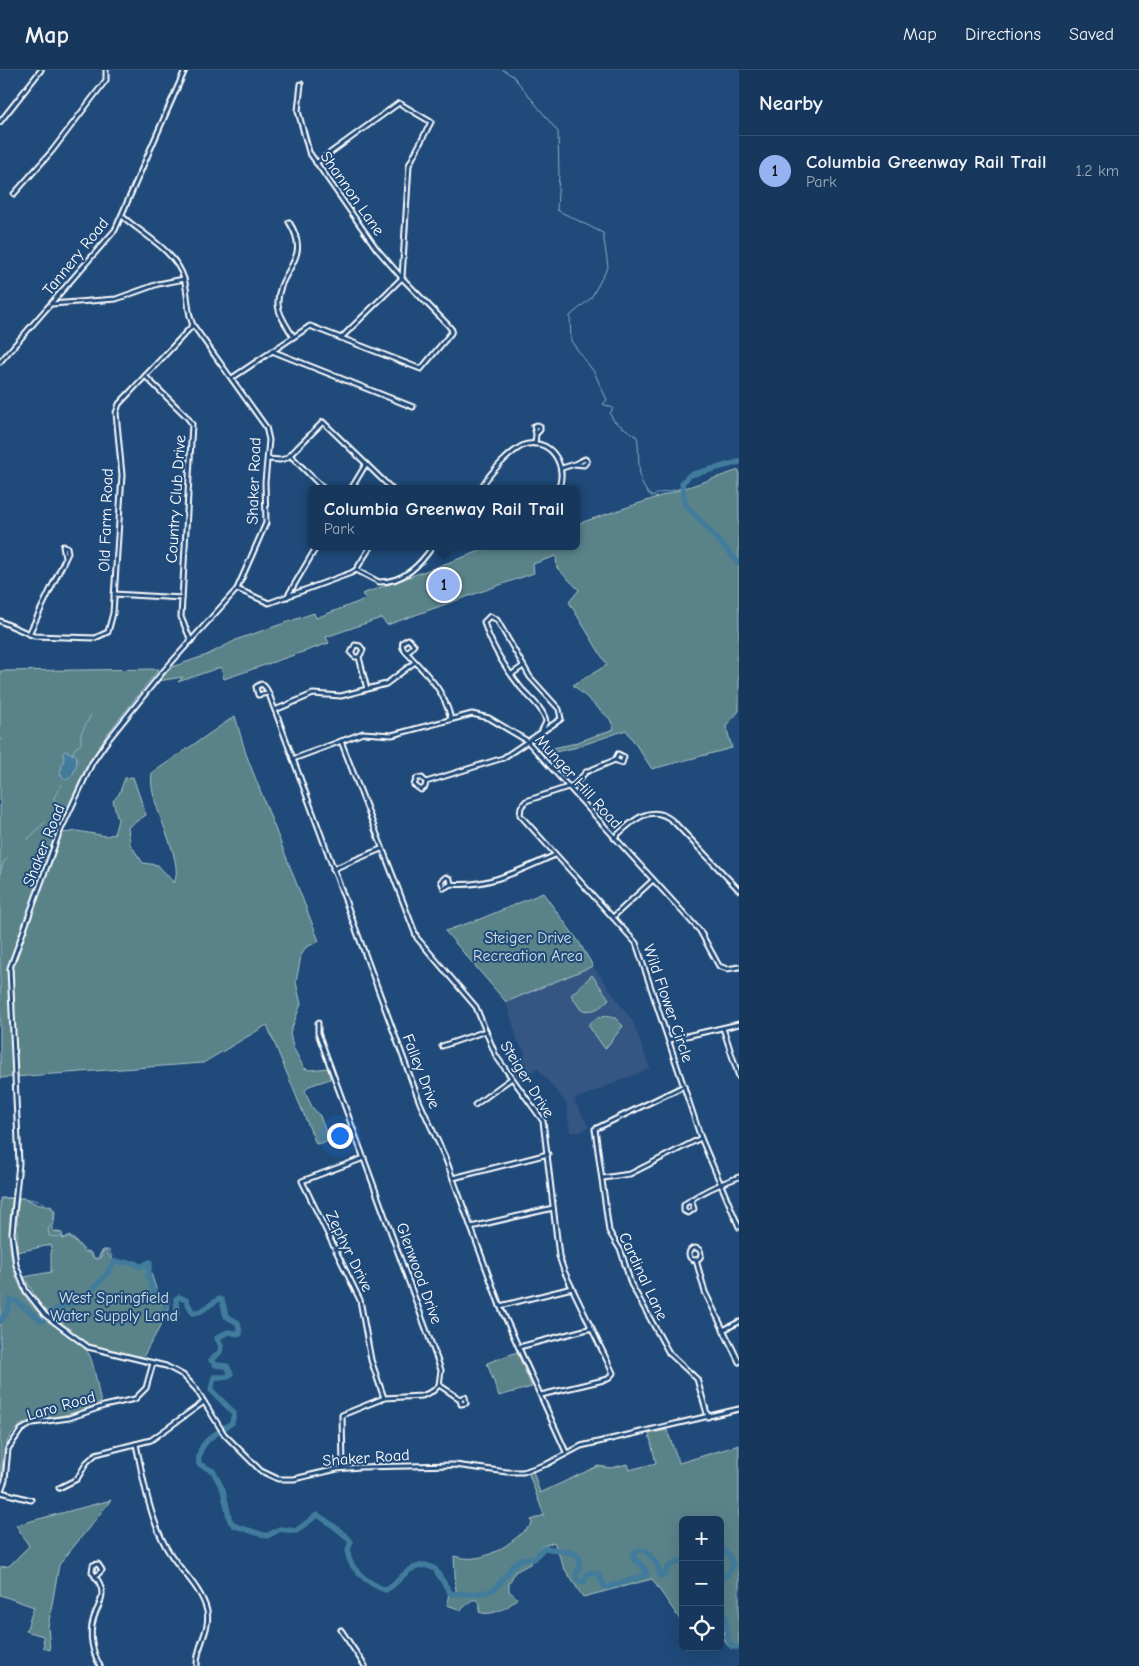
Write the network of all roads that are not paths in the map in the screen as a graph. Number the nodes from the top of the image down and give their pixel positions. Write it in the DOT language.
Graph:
graph roads {
  1 [pos="41,70"];
  2 [pos="106,70"];
  3 [pos="185,70"];
  4 [pos="302,84"];
  5 [pos="0,122"];
  6 [pos="316,163"];
  7 [pos="14,194"];
  8 [pos="122,216"];
  9 [pos="289,222"];
  10 [pos="402,278"];
  11 [pos="184,279"];
  12 [pos="52,304"];
  13 [pos="193,325"];
  14 [pos="293,336"];
  15 [pos="341,338"];
  16 [pos="271,351"];
  17 [pos="0,362"];
  18 [pos="145,376"];
  19 [pos="232,378"];
  20 [pos="413,407"];
  21 [pos="536,434"];
  22 [pos="535,444"];
  23 [pos="290,455"];
  24 [pos="268,459"];
  25 [pos="366,464"];
  26 [pos="576,464"];
  27 [pos="562,468"];
  28 [pos="320,485"];
  29 [pos="353,485"];
  30 [pos="388,485"];
  31 [pos="482,485"];
  32 [pos="559,485"];
  33 [pos="314,550"];
  34 [pos="368,550"];
  35 [pos="430,550"];
  36 [pos="64,558"];
  37 [pos="356,570"];
  38 [pos="237,589"];
  39 [pos="114,594"];
  40 [pos="287,597"];
  41 [pos="182,598"];
  42 [pos="0,621"];
  43 [pos="29,634"];
  44 [pos="191,641"];
  45 [pos="407,653"];
  46 [pos="359,657"];
  47 [pos="415,662"];
  48 [pos="523,666"];
  49 [pos="512,674"];
  50 [pos="367,689"];
  51 [pos="268,693"];
  52 [pos="274,710"];
  53 [pos="544,715"];
  54 [pos="451,719"];
  55 [pos="558,721"];
  56 [pos="542,730"];
  57 [pos="526,740"];
  58 [pos="341,741"];
  59 [pos="292,759"];
  60 [pos="615,760"];
  61 [pos="426,782"];
  62 [pos="566,787"];
  63 [pos="614,838"];
  64 [pos="382,849"];
  65 [pos="555,855"];
  66 [pos="333,869"];
  67 [pos="652,880"];
  68 [pos="451,884"];
  69 [pos="739,890"];
  70 [pos="613,917"];
  71 [pos="739,967"];
  72 [pos="318,1024"];
  73 [pos="739,1024"];
  74 [pos="723,1028"];
  75 [pos="486,1031"];
  76 [pos="669,1040"];
  77 [pos="442,1046"];
  78 [pos="739,1077"];
  79 [pos="512,1078"];
  80 [pos="684,1086"];
  81 [pos="475,1104"];
  82 [pos="701,1138"];
  83 [pos="548,1154"];
  84 [pos="364,1158"];
  85 [pos="739,1177"];
  86 [pos="453,1178"];
  87 [pos="603,1178"];
  88 [pos="720,1183"];
  89 [pos="691,1199"];
  90 [pos="553,1208"];
  91 [pos="471,1227"];
  92 [pos="739,1227"];
  93 [pos="696,1260"];
  94 [pos="572,1288"];
  95 [pos="500,1306"];
  96 [pos="739,1322"];
  97 [pos="592,1328"];
  98 [pos="723,1330"];
  99 [pos="519,1347"];
  100 [pos="739,1362"];
  101 [pos="153,1363"];
  102 [pos="439,1385"];
  103 [pos="541,1395"];
  104 [pos="384,1398"];
  105 [pos="460,1399"];
  106 [pos="204,1402"];
  107 [pos="739,1410"];
  108 [pos="708,1417"];
  109 [pos="136,1444"];
  110 [pos="566,1452"];
  111 [pos="343,1468"];
  112 [pos="59,1488"];
  113 [pos="0,1492"];
  114 [pos="31,1500"];
  115 [pos="96,1577"];
  116 [pos="341,1630"];
  117 [pos="100,1666"];
  118 [pos="197,1666"];
  119 [pos="365,1666"];
  1 -- 5 [label="street"];
  2 -- 7 [label="street"];
  3 -- 8 [label="street, Tannery Road"];
  4 -- 6 [label="street, Shannon Lane"];
  6 -- 10 [label="street, Shannon Lane"];
  6 -- 10 [label="street"];
  8 -- 11 [label="street, Shaker Road"];
  8 -- 12 [label="street, Tannery Road"];
  9 -- 14 [label="street"];
  10 -- 15 [label="street"];
  10 -- 15 [label="street, Shannon Lane"];
  11 -- 12 [label="street"];
  11 -- 13 [label="street, Shaker Road"];
  12 -- 17 [label="street, Tannery Road"];
  13 -- 18 [label="street, Old Farm Road"];
  13 -- 19 [label="street, Shaker Road"];
  14 -- 15 [label="street"];
  14 -- 16 [label="street"];
  16 -- 19 [label="street"];
  16 -- 20 [label="street"];
  18 -- 39 [label="street, Old Farm Road"];
  18 -- 41 [label="street, Country Club Drive"];
  19 -- 24 [label="street, Shaker Road"];
  21 -- 22 [label="street"];
  22 -- 27 [label="street"];
  22 -- 31 [label="street"];
  23 -- 24 [label="street"];
  23 -- 25 [label="street"];
  23 -- 28 [label="street"];
  24 -- 38 [label="street, Shaker Road"];
  25 -- 29 [label="street"];
  25 -- 30 [label="street"];
  26 -- 27 [label="street"];
  27 -- 32 [label="street"];
  33 -- 40 [label="street"];
  34 -- 37 [label="street"];
  35 -- 37 [label="street"];
  36 -- 43 [label="street"];
  37 -- 40 [label="street"];
  38 -- 40 [label="street"];
  38 -- 44 [label="street, Shaker Road"];
  39 -- 41 [label="street"];
  39 -- 43 [label="street, Old Farm Road"];
  41 -- 44 [label="street, Country Club Drive"];
  42 -- 43 [label="street, Old Farm Road"];
  44 -- 101 [label="street, Shaker Road"];
  45 -- 45 [label="street"];
  45 -- 47 [label="street"];
  46 -- 46 [label="street"];
  46 -- 50 [label="street"];
  47 -- 50 [label="street"];
  47 -- 54 [label="street"];
  48 -- 49 [label="street"];
  48 -- 49 [label="street"];
  48 -- 55 [label="street"];
  49 -- 53 [label="street"];
  50 -- 52 [label="street"];
  51 -- 52 [label="street, Falley Drive"];
  52 -- 59 [label="street, Falley Drive"];
  53 -- 55 [label="street"];
  53 -- 56 [label="street"];
  54 -- 57 [label="street, Munger Hill Road"];
  54 -- 58 [label="street, Munger Hill Road"];
  55 -- 56 [label="street"];
  56 -- 57 [label="street"];
  57 -- 61 [label="street"];
  57 -- 62 [label="street, Munger Hill Road"];
  58 -- 59 [label="street, Munger Hill Road"];
  58 -- 64 [label="street, Steiger Drive"];
  59 -- 66 [label="street, Falley Drive"];
  60 -- 62 [label="street, Wild Flower Circle"];
  61 -- 61 [label="street"];
  62 -- 63 [label="street, Munger Hill Road"];
  62 -- 65 [label="street, Wild Flower Circle"];
  63 -- 67 [label="street, Munger Hill Road"];
  63 -- 69 [label="street"];
  64 -- 66 [label="street"];
  64 -- 75 [label="street, Steiger Drive"];
  65 -- 68 [label="street"];
  65 -- 70 [label="street, Wild Flower Circle"];
  66 -- 86 [label="street, Falley Drive"];
  67 -- 70 [label="street"];
  67 -- 71 [label="street, Munger Hill Road"];
  70 -- 76 [label="street, Wild Flower Circle"];
  72 -- 84 [label="street, Glenwood Drive"];
  73 -- 74 [label="street"];
  74 -- 76 [label="street"];
  74 -- 78 [label="street"];
  75 -- 77 [label="street"];
  75 -- 79 [label="street, Steiger Drive"];
  76 -- 80 [label="street, Wild Flower Circle"];
  79 -- 81 [label="street"];
  79 -- 83 [label="street, Steiger Drive"];
  80 -- 82 [label="street, Wild Flower Circle"];
  80 -- 87 [label="street, Cardinal Lane"];
  82 -- 87 [label="street"];
  82 -- 88 [label="street, Wild Flower Circle"];
  83 -- 86 [label="street"];
  83 -- 90 [label="street, Steiger Drive"];
  84 -- 102 [label="street, Glenwood Drive"];
  84 -- 104 [label="street, Zephyr Drive"];
  85 -- 88 [label="street"];
  86 -- 91 [label="street, Falley Drive"];
  87 -- 108 [label="street, Cardinal Lane"];
  88 -- 89 [label="street"];
  88 -- 92 [label="street, Wild Flower Circle"];
  90 -- 91 [label="street"];
  90 -- 94 [label="street, Steiger Drive"];
  91 -- 95 [label="street, Falley Drive"];
  93 -- 98 [label="street"];
  94 -- 95 [label="street"];
  94 -- 97 [label="street, Steiger Drive"];
  95 -- 99 [label="street, Falley Drive"];
  96 -- 98 [label="street"];
  97 -- 99 [label="street"];
  97 -- 103 [label="street, Steiger Drive"];
  98 -- 100 [label="street"];
  99 -- 103 [label="street, Falley Drive"];
  101 -- 106 [label="street, Shaker Road"];
  101 -- 113 [label="street, Laro Road"];
  102 -- 104 [label="street"];
  102 -- 105 [label="street"];
  103 -- 110 [label="street, Falley Drive"];
  104 -- 111 [label="street"];
  106 -- 109 [label="street"];
  106 -- 111 [label="street, Shaker Road"];
  107 -- 108 [label="street, Shaker Road"];
  108 -- 110 [label="street, Shaker Road"];
  109 -- 112 [label="street"];
  109 -- 118 [label="street"];
  110 -- 111 [label="street, Shaker Road"];
  113 -- 114 [label="street"];
  115 -- 117 [label="street"];
  116 -- 119 [label="street"];
}
